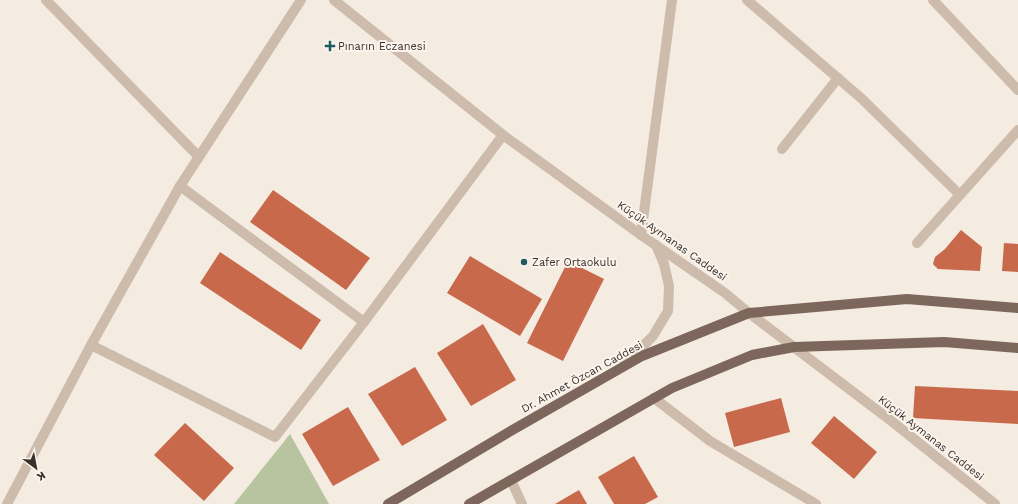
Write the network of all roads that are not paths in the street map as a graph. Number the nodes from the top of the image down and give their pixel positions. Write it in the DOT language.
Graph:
graph roads {
  1 [pos="46,0"];
  2 [pos="301,0"];
  3 [pos="334,0"];
  4 [pos="672,0"];
  5 [pos="747,0"];
  6 [pos="933,0"];
  7 [pos="838,78"];
  8 [pos="1018,90"];
  9 [pos="1018,130"];
  10 [pos="503,134"];
  11 [pos="782,149"];
  12 [pos="199,157"];
  13 [pos="180,186"];
  14 [pos="960,195"];
  15 [pos="641,235"];
  16 [pos="917,243"];
  17 [pos="656,245"];
  18 [pos="1018,308"];
  19 [pos="749,313"];
  20 [pos="364,322"];
  21 [pos="91,345"];
  22 [pos="794,347"];
  23 [pos="1018,348"];
  24 [pos="621,368"];
  25 [pos="654,398"];
  26 [pos="511,480"];
  27 [pos="7,504"];
  28 [pos="388,504"];
  29 [pos="469,504"];
  30 [pos="522,504"];
  31 [pos="816,504"];
  32 [pos="995,504"];
  1 -- 12 [label="street"];
  2 -- 12 [label="street"];
  3 -- 10 [label="street, Küçük Aymanas Caddesi"];
  4 -- 15 [label="street"];
  5 -- 7 [label="street"];
  6 -- 8 [label="street"];
  7 -- 11 [label="street"];
  7 -- 14 [label="street"];
  9 -- 14 [label="street"];
  10 -- 15 [label="street, Küçük Aymanas Caddesi"];
  10 -- 20 [label="street"];
  12 -- 13 [label="street"];
  13 -- 20 [label="street"];
  13 -- 21 [label="street"];
  14 -- 16 [label="street"];
  15 -- 17 [label="street, Küçük Aymanas Caddesi"];
  17 -- 19 [label="street, Küçük Aymanas Caddesi"];
  17 -- 24 [label="street"];
  18 -- 19 [label="main road, Dr. Ahmet Özcan Caddesi"];
  19 -- 22 [label="street, Küçük Aymanas Caddesi"];
  19 -- 24 [label="main road, Dr. Ahmet Özcan Caddesi"];
  20 -- 21 [label="street"];
  21 -- 27 [label="street"];
  22 -- 23 [label="main road"];
  22 -- 25 [label="main road"];
  22 -- 32 [label="street, Küçük Aymanas Caddesi"];
  24 -- 28 [label="main road, Dr. Ahmet Özcan Caddesi"];
  25 -- 26 [label="main road"];
  25 -- 31 [label="street"];
  26 -- 29 [label="main road"];
  26 -- 30 [label="street"];
}
